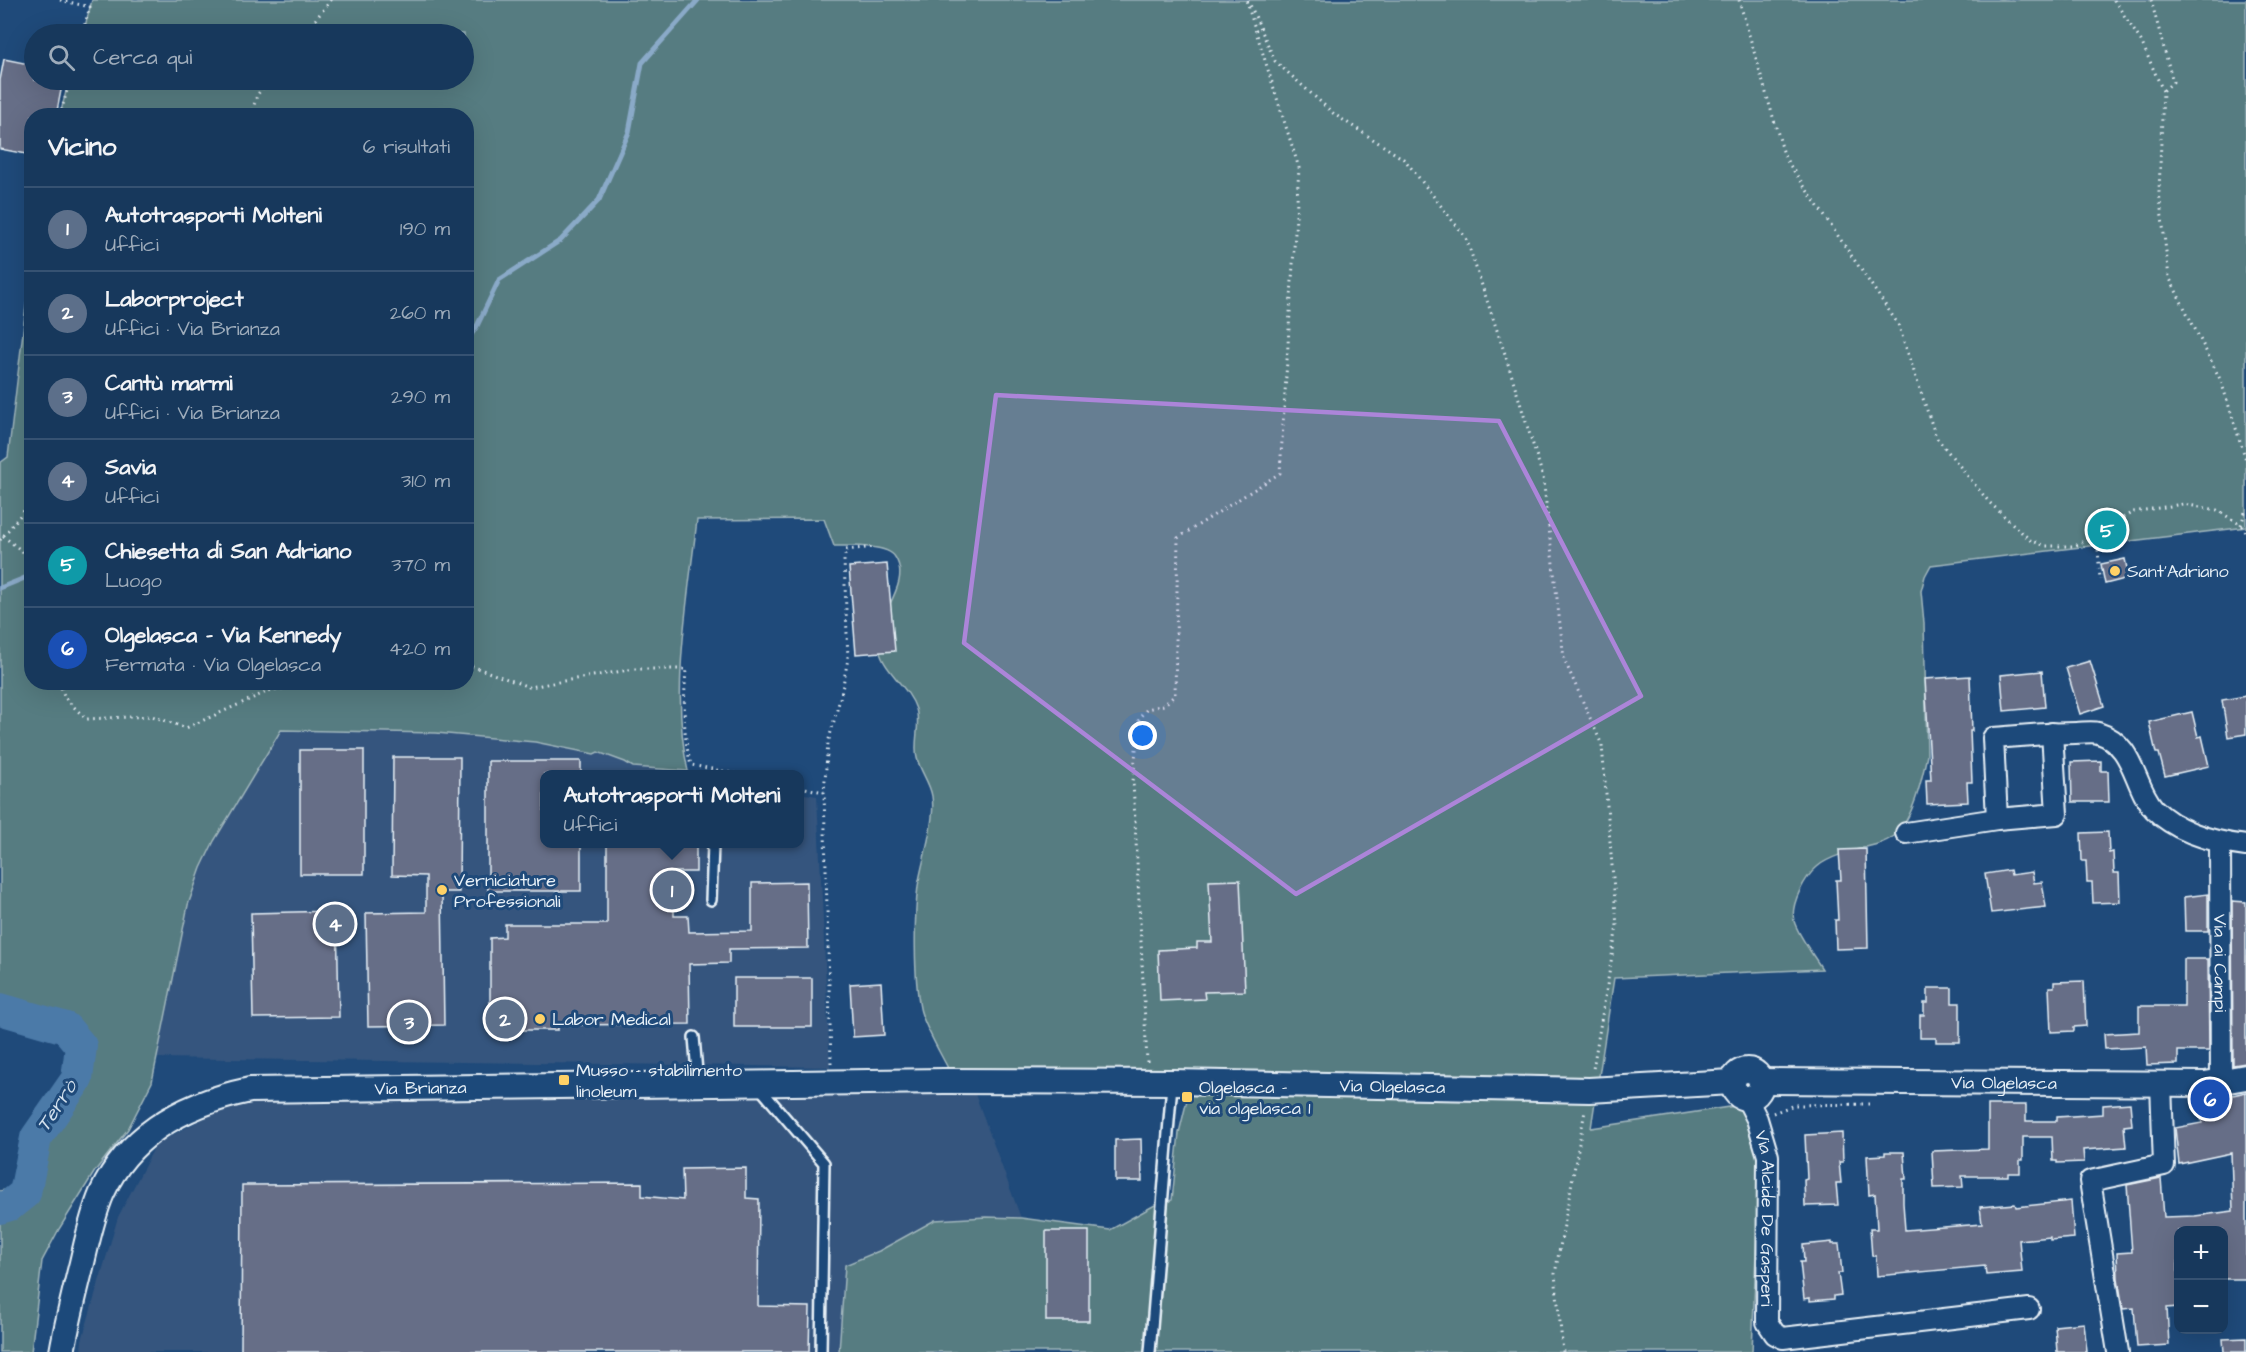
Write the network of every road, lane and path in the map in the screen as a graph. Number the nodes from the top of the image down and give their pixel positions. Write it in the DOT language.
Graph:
graph roads {
  1 [pos="60,0"];
  2 [pos="330,0"];
  3 [pos="1247,0"];
  4 [pos="1739,0"];
  5 [pos="2114,0"];
  6 [pos="2151,0"];
  7 [pos="85,24"];
  8 [pos="312,24"];
  9 [pos="67,90"];
  10 [pos="261,90"];
  11 [pos="2163,91"];
  12 [pos="62,108"];
  13 [pos="253,108"];
  14 [pos="2246,460"];
  15 [pos="2246,509"];
  16 [pos="24,511"];
  17 [pos="2241,525"];
  18 [pos="2097,532"];
  19 [pos="2246,532"];
  20 [pos="2,538"];
  21 [pos="875,547"];
  22 [pos="24,553"];
  23 [pos="2100,580"];
  24 [pos="474,667"];
  25 [pos="62,690"];
  26 [pos="271,690"];
  27 [pos="2052,733"];
  28 [pos="717,770"];
  29 [pos="804,788"];
  30 [pos="824,792"];
  31 [pos="1998,819"];
  32 [pos="1906,833"];
  33 [pos="2220,843"];
  34 [pos="2246,846"];
  35 [pos="713,848"];
  36 [pos="711,900"];
  37 [pos="694,1037"];
  38 [pos="2246,1077"];
  39 [pos="944,1081"];
  40 [pos="1148,1082"];
  41 [pos="1172,1082"];
  42 [pos="2221,1082"];
  43 [pos="755,1083"];
  44 [pos="832,1083"];
  45 [pos="698,1084"];
  46 [pos="2161,1084"];
  47 [pos="1747,1087"];
  48 [pos="1589,1090"];
  49 [pos="2029,1310"];
  50 [pos="62,1352"];
  51 [pos="821,1352"];
  52 [pos="1150,1352"];
  53 [pos="1563,1352"];
  54 [pos="2118,1352"];
  1 -- 7 [label="path"];
  2 -- 8 [label="path"];
  3 -- 40 [label="path"];
  3 -- 48 [label="path"];
  4 -- 18 [label="path"];
  5 -- 11 [label="path"];
  6 -- 11 [label="path"];
  9 -- 12 [label="path"];
  10 -- 13 [label="path"];
  11 -- 14 [label="path"];
  15 -- 17 [label="path"];
  16 -- 20 [label="path"];
  17 -- 18 [label="path"];
  17 -- 19 [label="path"];
  18 -- 23 [label="path"];
  20 -- 22 [label="path"];
  21 -- 30 [label="path"];
  24 -- 28 [label="path"];
  25 -- 26 [label="path"];
  27 -- 31 [label="street"];
  27 -- 31 [label="street"];
  27 -- 33 [label="street"];
  29 -- 30 [label="path"];
  30 -- 44 [label="path"];
  31 -- 32 [label="street"];
  33 -- 34 [label="street"];
  33 -- 42 [label="street, Via ai Campi"];
  35 -- 36 [label="lane"];
  37 -- 45 [label="lane"];
  38 -- 42 [label="street, Via Olgelasca"];
  39 -- 40 [label="street, Via Olgelasca"];
  39 -- 44 [label="street, Via Brianza"];
  40 -- 41 [label="street, Via Olgelasca"];
  41 -- 48 [label="street, Via Olgelasca"];
  41 -- 52 [label="lane"];
  42 -- 46 [label="street, Via Olgelasca"];
  43 -- 44 [label="street, Via Brianza"];
  43 -- 45 [label="street, Via Brianza"];
  43 -- 51 [label="lane"];
  45 -- 50 [label="street, Via Brianza"];
  46 -- 47 [label="street, Via Olgelasca"];
  46 -- 54 [label="street"];
  47 -- 48 [label="street, Via Olgelasca"];
  47 -- 49 [label="street, Via Alcide De Gasperi"];
  48 -- 53 [label="path"];
}
